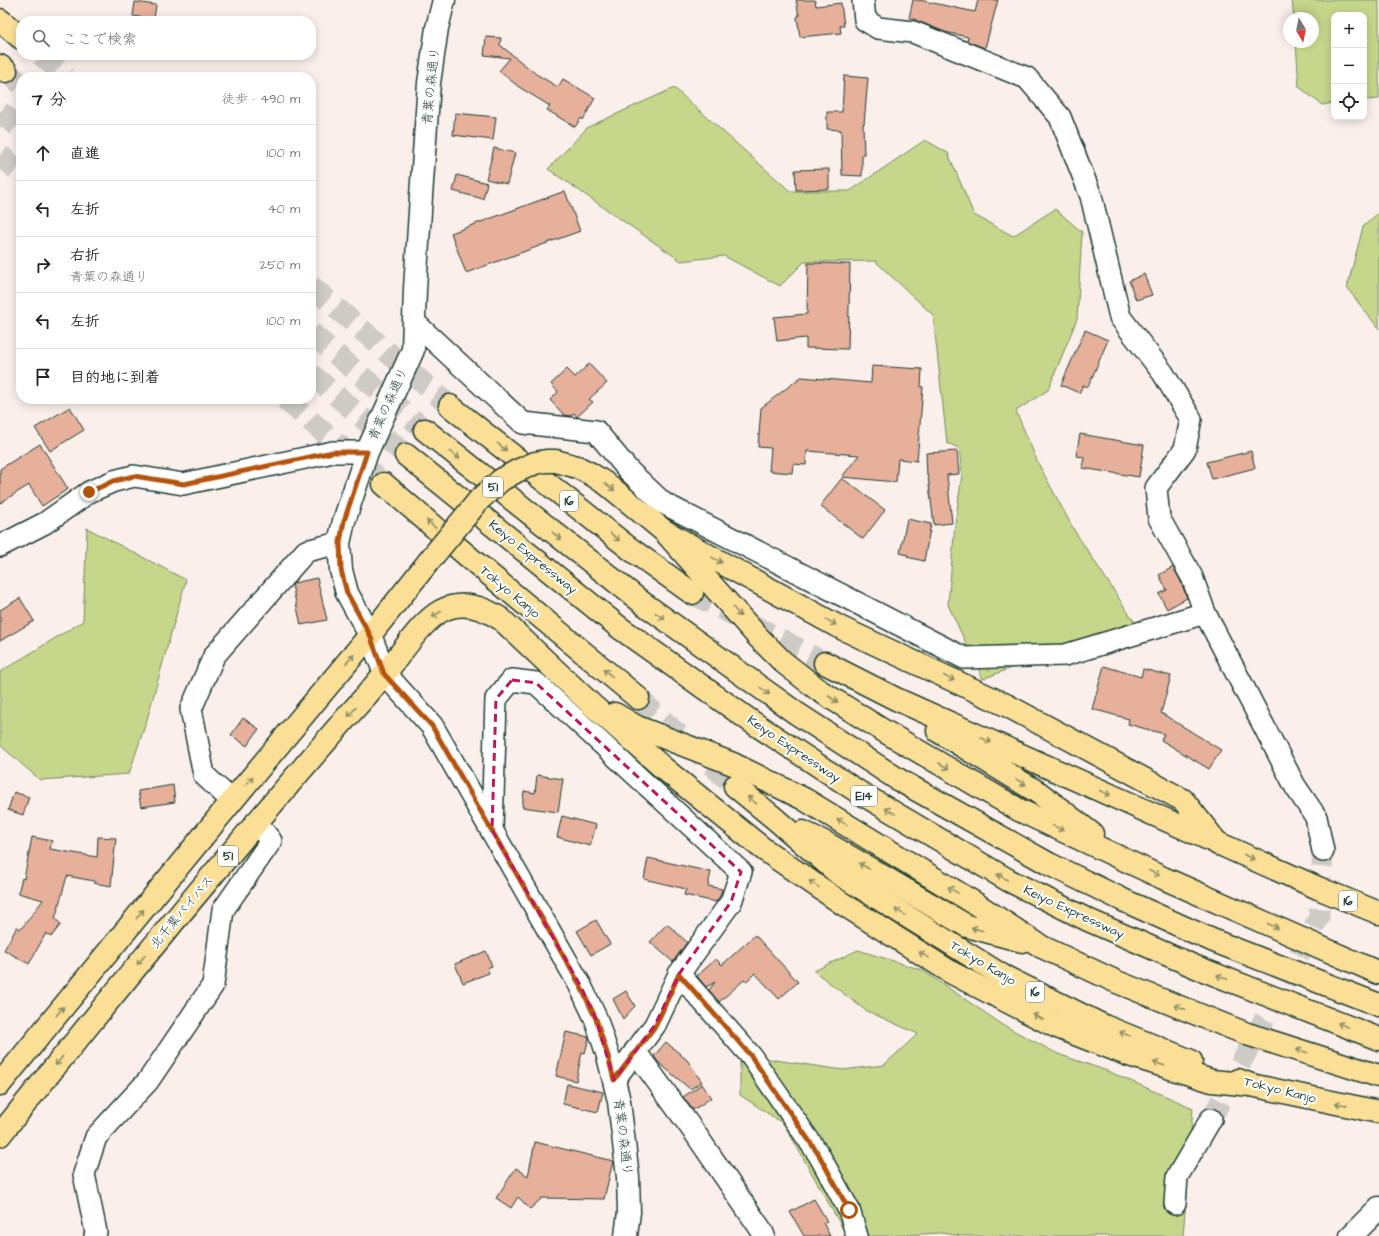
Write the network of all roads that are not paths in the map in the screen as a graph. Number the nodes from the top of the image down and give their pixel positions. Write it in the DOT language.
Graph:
graph roads {
  1 [pos="444,0"];
  2 [pos="863,0"];
  3 [pos="0,20"];
  4 [pos="16,34"];
  5 [pos="414,322"];
  6 [pos="450,406"];
  7 [pos="425,430"];
  8 [pos="367,452"];
  9 [pos="406,455"];
  10 [pos="384,484"];
  11 [pos="664,531"];
  12 [pos="340,542"];
  13 [pos="0,546"];
  14 [pos="692,593"];
  15 [pos="1205,614"];
  16 [pos="370,635"];
  17 [pos="825,663"];
  18 [pos="384,674"];
  19 [pos="638,698"];
  20 [pos="896,699"];
  21 [pos="592,705"];
  22 [pos="735,786"];
  23 [pos="232,801"];
  24 [pos="774,818"];
  25 [pos="256,822"];
  26 [pos="492,830"];
  27 [pos="1218,844"];
  28 [pos="1323,851"];
  29 [pos="1119,856"];
  30 [pos="1379,913"];
  31 [pos="1042,947"];
  32 [pos="1379,973"];
  33 [pos="679,974"];
  34 [pos="1379,1005"];
  35 [pos="1379,1039"];
  36 [pos="635,1051"];
  37 [pos="1379,1076"];
  38 [pos="614,1080"];
  39 [pos="0,1084"];
  40 [pos="1251,1085"];
  41 [pos="1379,1112"];
  42 [pos="1211,1119"];
  43 [pos="0,1135"];
  44 [pos="1175,1204"];
  45 [pos="1379,1208"];
  46 [pos="95,1236"];
  47 [pos="626,1236"];
  48 [pos="764,1236"];
  49 [pos="857,1236"];
  50 [pos="1351,1236"];
  1 -- 5 [label="street, 青葉の森通り"];
  2 -- 15 [label="street"];
  3 -- 4 [label="highway"];
  5 -- 8 [label="street, 青葉の森通り"];
  5 -- 15 [label="street"];
  6 -- 14 [label="highway, 16, one-way"];
  7 -- 34 [label="highway, E14, one-way"];
  8 -- 12 [label="street, 青葉の森通り"];
  8 -- 13 [label="street"];
  35 -- 9 [label="highway, Keiyo Expressway / E14, one-way"];
  19 -- 10 [label="highway, Tokyo Kanjo, one-way"];
  16 -- 11 [label="highway, 51, one-way, bridge"];
  11 -- 27 [label="highway, one-way"];
  11 -- 29 [label="highway, one-way"];
  12 -- 16 [label="street, 青葉の森通り"];
  12 -- 23 [label="street"];
  15 -- 28 [label="street"];
  16 -- 18 [label="street, 青葉の森通り"];
  23 -- 16 [label="highway, 51, one-way"];
  17 -- 20 [label="highway, 16"];
  21 -- 18 [label="highway, 北千葉バイパス / 51, one-way"];
  18 -- 25 [label="highway, 北千葉バイパス / 51, one-way"];
  18 -- 26 [label="street, 青葉の森通り"];
  20 -- 27 [label="highway, 16, one-way"];
  20 -- 29 [label="highway, one-way"];
  31 -- 21 [label="highway, one-way"];
  40 -- 21 [label="highway, one-way"];
  24 -- 22 [label="highway, Tokyo Kanjo / 16, one-way"];
  39 -- 23 [label="highway, 51, one-way"];
  31 -- 24 [label="highway, one-way"];
  40 -- 24 [label="highway, Tokyo Kanjo / 16, one-way"];
  25 -- 43 [label="highway, 北千葉バイパス / 51, one-way"];
  25 -- 46 [label="street"];
  26 -- 33 [label="street"];
  26 -- 38 [label="street, 青葉の森通り"];
  27 -- 30 [label="highway, 16, one-way"];
  29 -- 32 [label="highway, one-way"];
  37 -- 31 [label="highway, one-way"];
  33 -- 36 [label="street"];
  33 -- 49 [label="street"];
  36 -- 38 [label="street"];
  36 -- 48 [label="street"];
  38 -- 47 [label="street, 青葉の森通り"];
  41 -- 40 [label="highway, Tokyo Kanjo / 16, one-way"];
  42 -- 44 [label="street"];
  45 -- 50 [label="street"];
}
